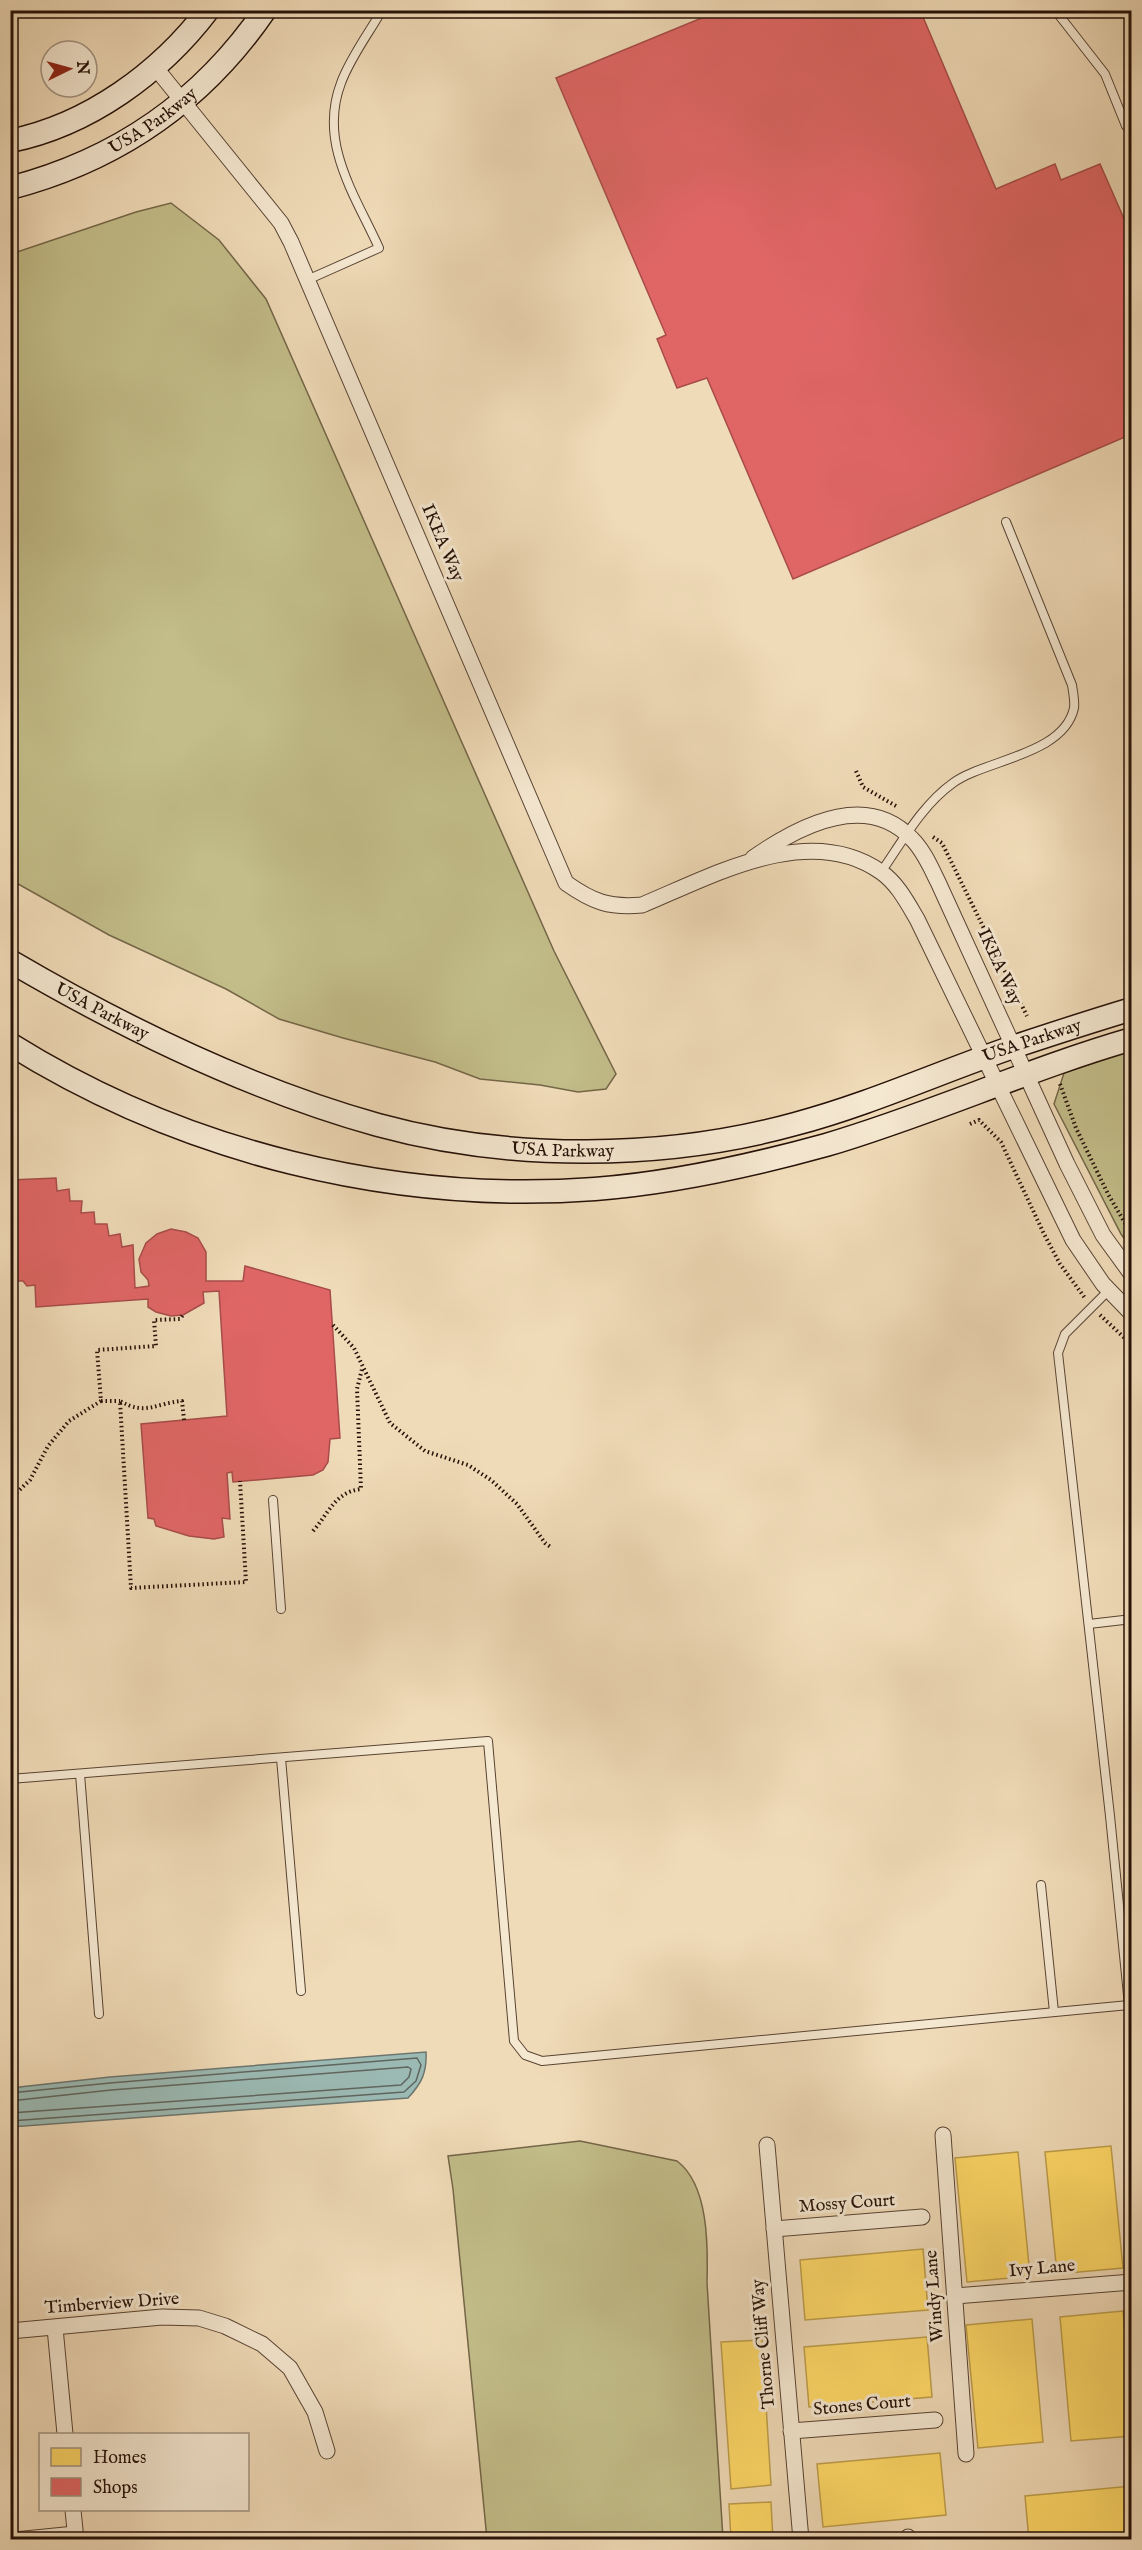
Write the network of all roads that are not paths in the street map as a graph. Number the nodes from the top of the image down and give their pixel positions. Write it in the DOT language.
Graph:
graph roads {
  1 [pos="208,10"];
  2 [pos="265,10"];
  3 [pos="382,10"];
  4 [pos="1055,10"];
  5 [pos="155,67"];
  6 [pos="182,103"];
  7 [pos="1126,126"];
  8 [pos="10,141"];
  9 [pos="10,188"];
  10 [pos="307,280"];
  11 [pos="1006,522"];
  12 [pos="908,834"];
  13 [pos="748,862"];
  14 [pos="881,872"];
  15 [pos="10,961"];
  16 [pos="1131,1009"];
  17 [pos="1131,1039"];
  18 [pos="10,1044"];
  19 [pos="1014,1047"];
  20 [pos="983,1058"];
  21 [pos="1026,1075"];
  22 [pos="997,1086"];
  23 [pos="1131,1275"];
  24 [pos="1109,1290"];
  25 [pos="1131,1314"];
  26 [pos="273,1500"];
  27 [pos="281,1608"];
  28 [pos="1131,1619"];
  29 [pos="1089,1624"];
  30 [pos="281,1758"];
  31 [pos="80,1774"];
  32 [pos="10,1779"];
  33 [pos="1041,1885"];
  34 [pos="301,1991"];
  35 [pos="1128,2005"];
  36 [pos="1053,2012"];
  37 [pos="99,2014"];
  38 [pos="1131,2014"];
  39 [pos="943,2135"];
  40 [pos="767,2145"];
  41 [pos="922,2217"];
  42 [pos="774,2229"];
  43 [pos="1131,2282"];
  44 [pos="955,2296"];
  45 [pos="55,2328"];
  46 [pos="10,2331"];
  47 [pos="935,2420"];
  48 [pos="791,2431"];
  49 [pos="65,2433"];
  50 [pos="327,2451"];
  51 [pos="966,2454"];
  52 [pos="73,2511"];
  53 [pos="76,2537"];
  54 [pos="15,2540"];
  55 [pos="801,2540"];
  1 -- 5 [label="street"];
  2 -- 6 [label="street, USA Parkway"];
  3 -- 10 [label="lane"];
  4 -- 7 [label="lane"];
  5 -- 6 [label="street, IKEA Way"];
  5 -- 8 [label="street"];
  6 -- 9 [label="street, USA Parkway"];
  6 -- 10 [label="street, IKEA Way"];
  10 -- 13 [label="street, IKEA Way"];
  11 -- 12 [label="lane"];
  12 -- 13 [label="street, IKEA Way"];
  12 -- 14 [label="lane"];
  12 -- 19 [label="street, IKEA Way"];
  13 -- 14 [label="street, IKEA Way"];
  14 -- 20 [label="street, IKEA Way"];
  15 -- 20 [label="street, USA Parkway"];
  16 -- 19 [label="street, USA Parkway"];
  17 -- 21 [label="street, USA Parkway"];
  18 -- 22 [label="street, USA Parkway"];
  19 -- 20 [label="street, USA Parkway"];
  19 -- 21 [label="street, IKEA Way"];
  20 -- 22 [label="street, IKEA Way"];
  21 -- 22 [label="street, USA Parkway"];
  21 -- 23 [label="street, IKEA Way"];
  22 -- 24 [label="street, IKEA Way"];
  24 -- 25 [label="street, IKEA Way"];
  24 -- 29 [label="lane"];
  26 -- 27 [label="lane"];
  28 -- 29 [label="lane"];
  29 -- 35 [label="lane"];
  30 -- 31 [label="lane"];
  30 -- 34 [label="lane"];
  30 -- 36 [label="lane"];
  31 -- 32 [label="lane"];
  31 -- 37 [label="lane"];
  33 -- 36 [label="lane"];
  35 -- 36 [label="lane"];
  35 -- 38 [label="lane"];
  39 -- 44 [label="street, Windy Lane"];
  40 -- 42 [label="street, Thorne Cliff Way"];
  41 -- 42 [label="street, Mossy Court"];
  42 -- 48 [label="street, Thorne Cliff Way"];
  43 -- 44 [label="street, Ivy Lane"];
  44 -- 51 [label="street, Windy Lane"];
  45 -- 46 [label="street, Timberview Drive"];
  45 -- 49 [label="street"];
  45 -- 50 [label="street, Timberview Drive"];
  47 -- 48 [label="street, Stones Court"];
  48 -- 55 [label="street, Thorne Cliff Way"];
  52 -- 53 [label="street"];
  53 -- 54 [label="street"];
}
